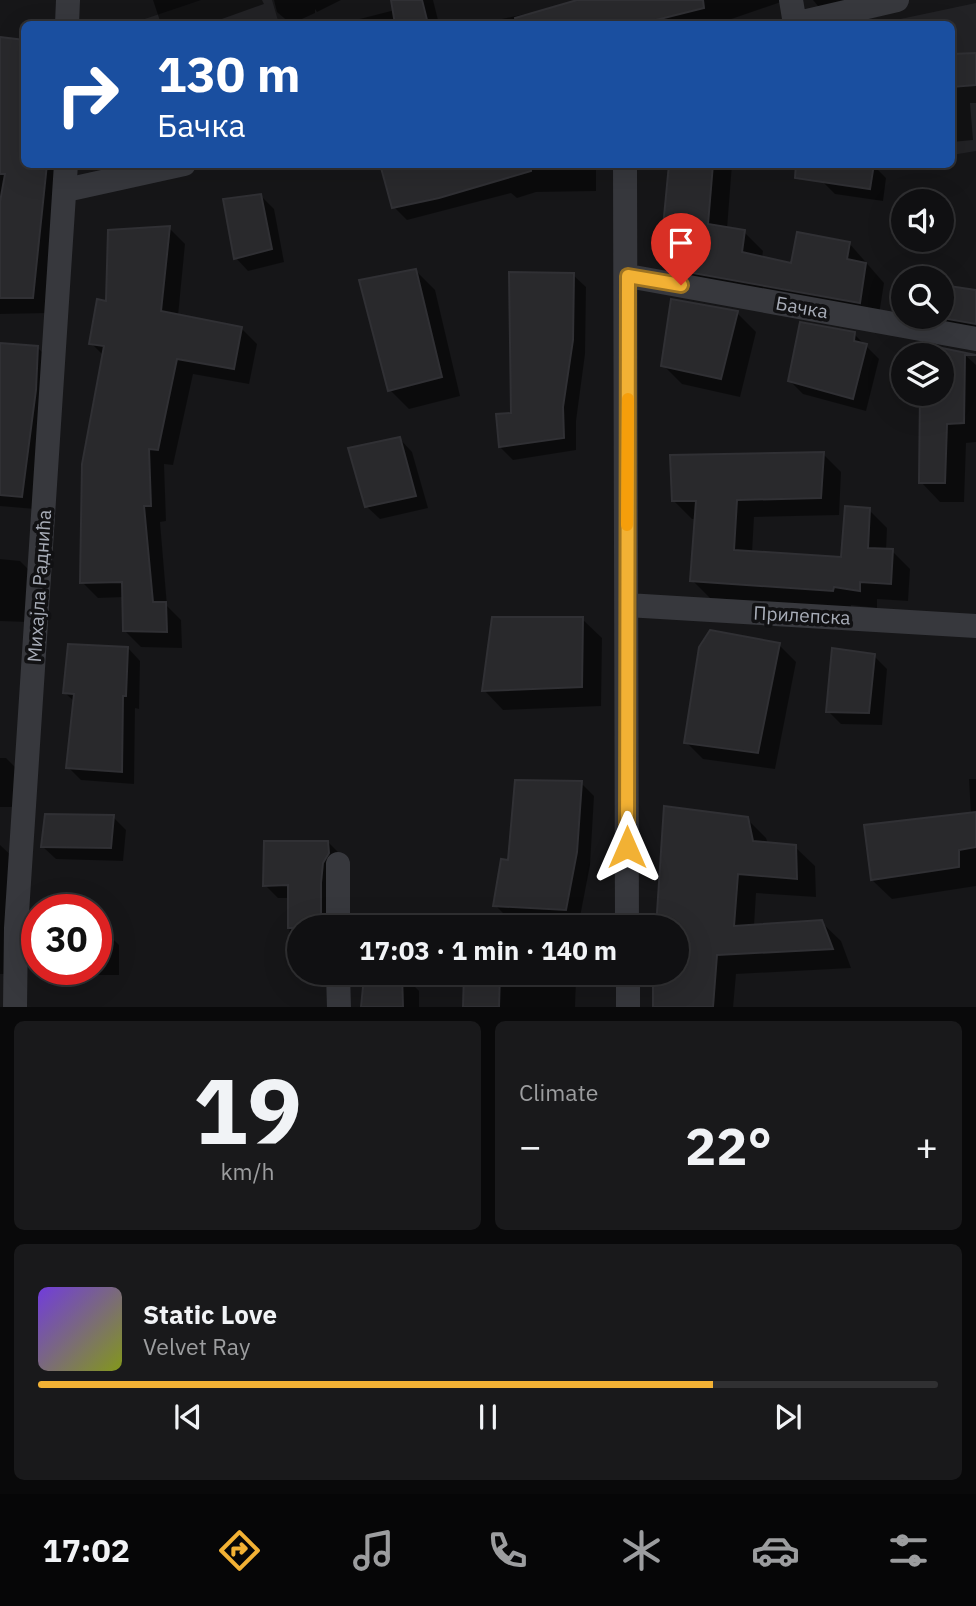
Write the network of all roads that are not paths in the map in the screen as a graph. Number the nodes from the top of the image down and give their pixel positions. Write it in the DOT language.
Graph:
graph roads {
  1 [pos="68,0"];
  2 [pos="791,0"];
  3 [pos="897,0"];
  4 [pos="67,21"];
  5 [pos="794,21"];
  6 [pos="808,21"];
  7 [pos="66,168"];
  8 [pos="166,168"];
  9 [pos="625,168"];
  10 [pos="66,190"];
  11 [pos="628,276"];
  12 [pos="976,339"];
  13 [pos="627,605"];
  14 [pos="976,626"];
  15 [pos="338,864"];
  16 [pos="338,915"];
  17 [pos="628,915"];
  18 [pos="338,985"];
  19 [pos="628,985"];
  20 [pos="15,1007"];
  21 [pos="339,1007"];
  22 [pos="628,1007"];
  1 -- 4 [label="street"];
  2 -- 5 [label="street"];
  3 -- 6 [label="street"];
  7 -- 10 [label="street, Михајла Раднића"];
  8 -- 10 [label="street"];
  9 -- 11 [label="street"];
  10 -- 20 [label="street, Михајла Раднића"];
  11 -- 12 [label="street, Бачка"];
  11 -- 13 [label="street"];
  13 -- 14 [label="street, Прилепска"];
  13 -- 17 [label="street"];
  15 -- 16 [label="street"];
  18 -- 21 [label="street"];
  19 -- 22 [label="street"];
}
